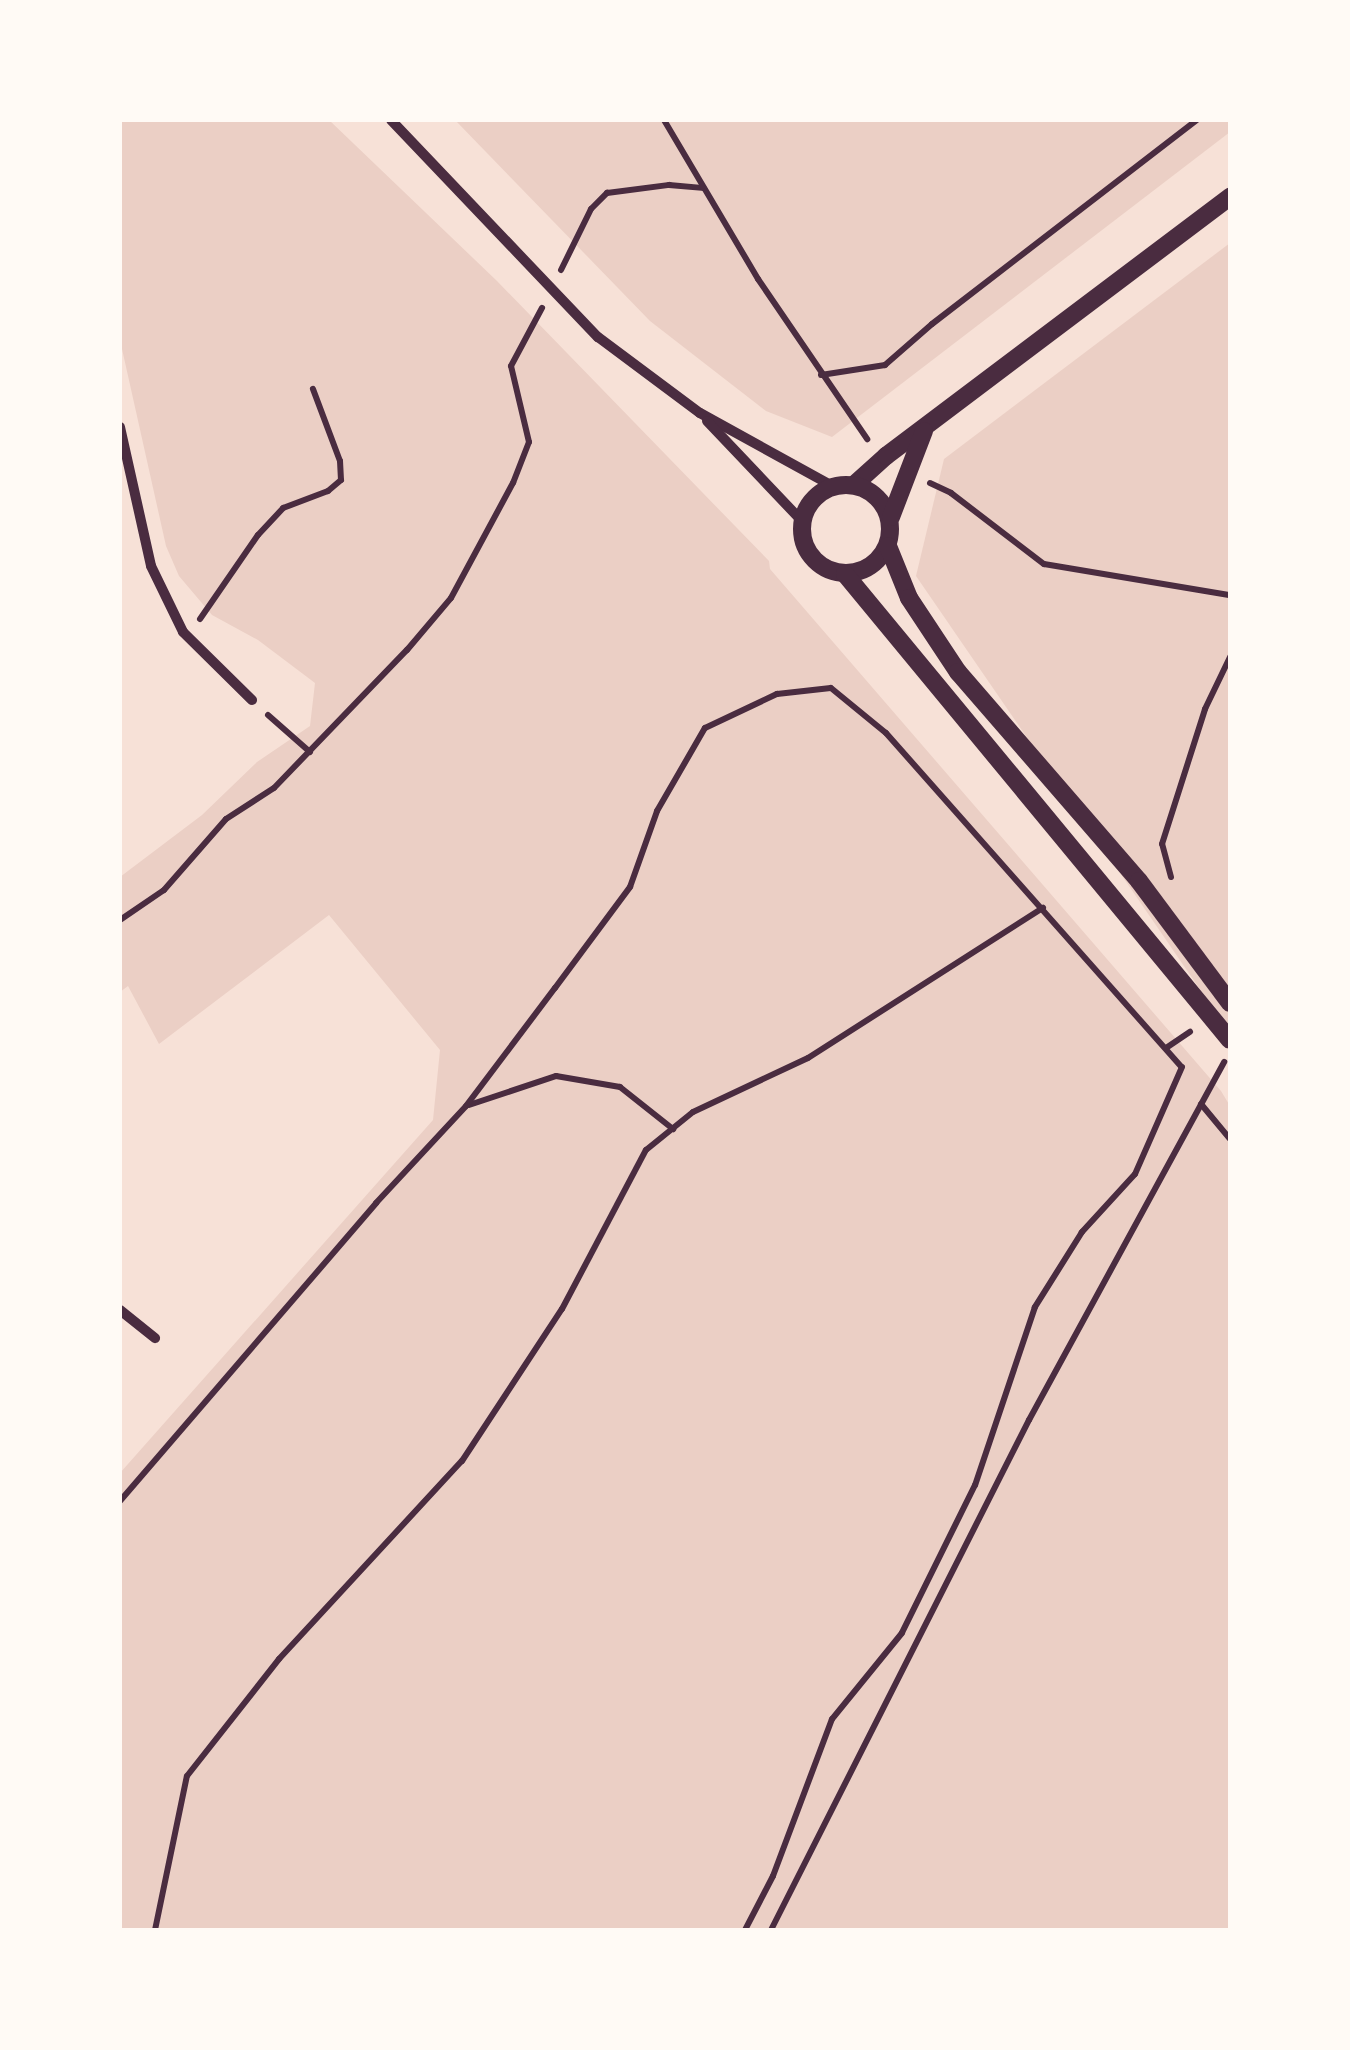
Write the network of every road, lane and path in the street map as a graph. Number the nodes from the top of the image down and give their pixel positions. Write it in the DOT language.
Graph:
graph roads {
  1 [pos="392,120"];
  2 [pos="664,120"];
  3 [pos="1197,120"];
  4 [pos="702,188"];
  5 [pos="1230,197"];
  6 [pos="552,289"];
  7 [pos="821,375"];
  8 [pos="312,389"];
  9 [pos="700,413"];
  10 [pos="120,427"];
  11 [pos="924,430"];
  12 [pos="886,456"];
  13 [pos="854,484"];
  14 [pos="832,486"];
  15 [pos="950,493"];
  16 [pos="890,518"];
  17 [pos="802,521"];
  18 [pos="888,546"];
  19 [pos="844,574"];
  20 [pos="1230,595"];
  21 [pos="188,636"];
  22 [pos="1230,656"];
  23 [pos="252,700"];
  24 [pos="310,752"];
  25 [pos="1172,882"];
  26 [pos="1043,908"];
  27 [pos="120,920"];
  28 [pos="1230,1003"];
  29 [pos="1230,1040"];
  30 [pos="1230,1051"];
  31 [pos="1201,1104"];
  32 [pos="466,1106"];
  33 [pos="672,1128"];
  34 [pos="1230,1139"];
  35 [pos="120,1310"];
  36 [pos="155,1338"];
  37 [pos="120,1501"];
  38 [pos="155,1930"];
  39 [pos="745,1930"];
  40 [pos="771,1930"];
  1 -- 6 [label="street"];
  2 -- 4 [label="path"];
  3 -- 7 [label="path"];
  4 -- 6 [label="path"];
  4 -- 7 [label="path"];
  5 -- 11 [label="street"];
  6 -- 9 [label="street"];
  6 -- 24 [label="path"];
  7 -- 12 [label="path"];
  8 -- 21 [label="path"];
  9 -- 14 [label="street"];
  9 -- 17 [label="street"];
  10 -- 21 [label="street"];
  11 -- 12 [label="street"];
  11 -- 16 [label="street"];
  12 -- 13 [label="street"];
  13 -- 14 [label="street"];
  13 -- 16 [label="street"];
  14 -- 17 [label="street"];
  15 -- 20 [label="path"];
  16 -- 18 [label="street"];
  17 -- 19 [label="street"];
  18 -- 19 [label="street"];
  18 -- 28 [label="street"];
  19 -- 29 [label="street"];
  21 -- 23 [label="street"];
  22 -- 25 [label="path"];
  23 -- 24 [label="path"];
  24 -- 27 [label="path"];
  26 -- 32 [label="path"];
  26 -- 33 [label="path"];
  26 -- 39 [label="path"];
  30 -- 31 [label="path"];
  31 -- 34 [label="path"];
  31 -- 40 [label="path"];
  32 -- 33 [label="path"];
  32 -- 37 [label="path"];
  33 -- 38 [label="path"];
  35 -- 36 [label="street"];
}
